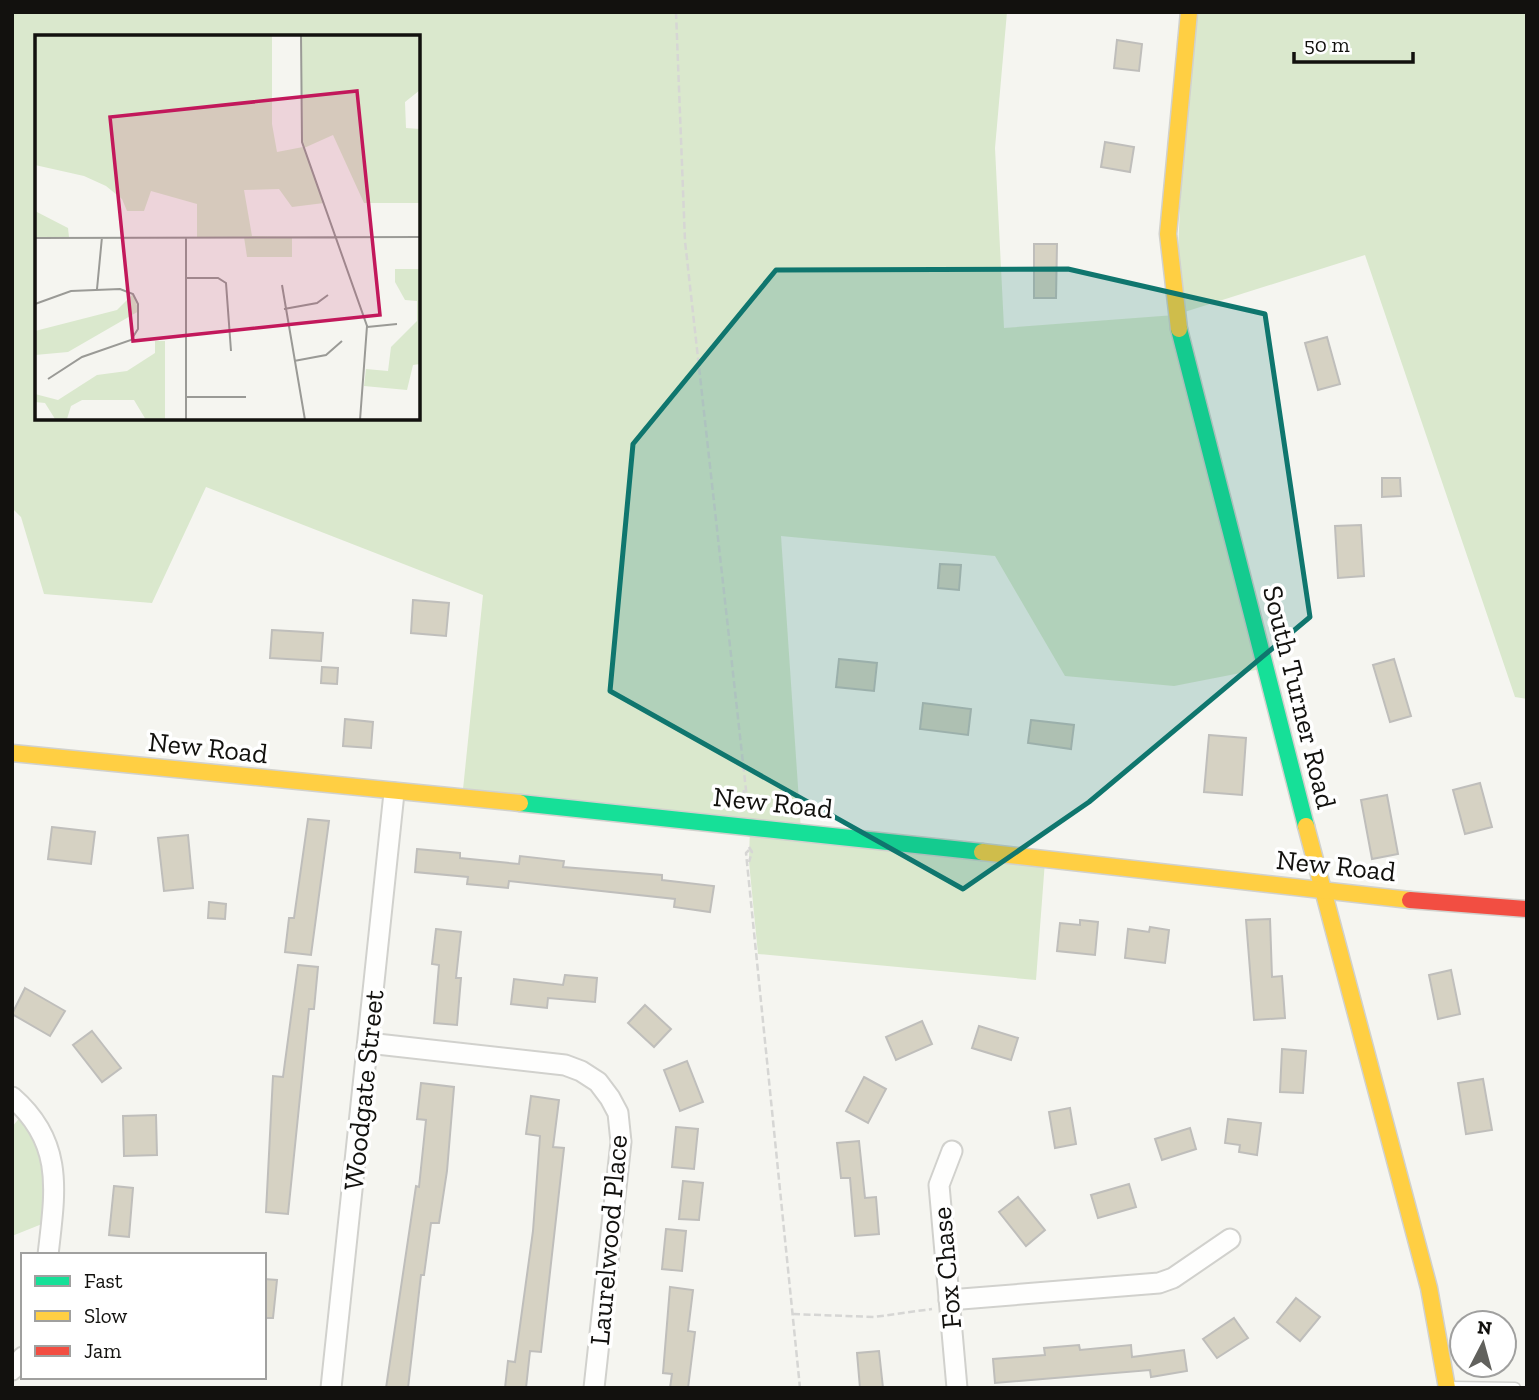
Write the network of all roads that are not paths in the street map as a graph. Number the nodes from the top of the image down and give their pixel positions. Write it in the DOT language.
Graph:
graph roads {
  1 [pos="1189,12"];
  2 [pos="12,753"];
  3 [pos="394,793"];
  4 [pos="1322,890"];
  5 [pos="1527,909"];
  6 [pos="368,1043"];
  7 [pos="12,1097"];
  8 [pos="952,1151"];
  9 [pos="1230,1239"];
  10 [pos="48,1253"];
  11 [pos="949,1303"];
  12 [pos="1446,1387"];
  13 [pos="331,1388"];
  14 [pos="594,1388"];
  15 [pos="957,1388"];
  16 [pos="1515,1388"];
  1 -- 4 [label="street, South Turner Road"];
  2 -- 3 [label="street, New Road"];
  3 -- 4 [label="street, New Road"];
  3 -- 6 [label="street, Woodgate Street"];
  4 -- 5 [label="street, New Road"];
  4 -- 12 [label="street, South Turner Road"];
  6 -- 13 [label="street, Woodgate Street"];
  6 -- 14 [label="street, Laurelwood Place"];
  7 -- 10 [label="street"];
  8 -- 11 [label="street, Fox Chase"];
  9 -- 11 [label="street"];
  11 -- 15 [label="street, Fox Chase"];
  12 -- 16 [label="lane"];
}
